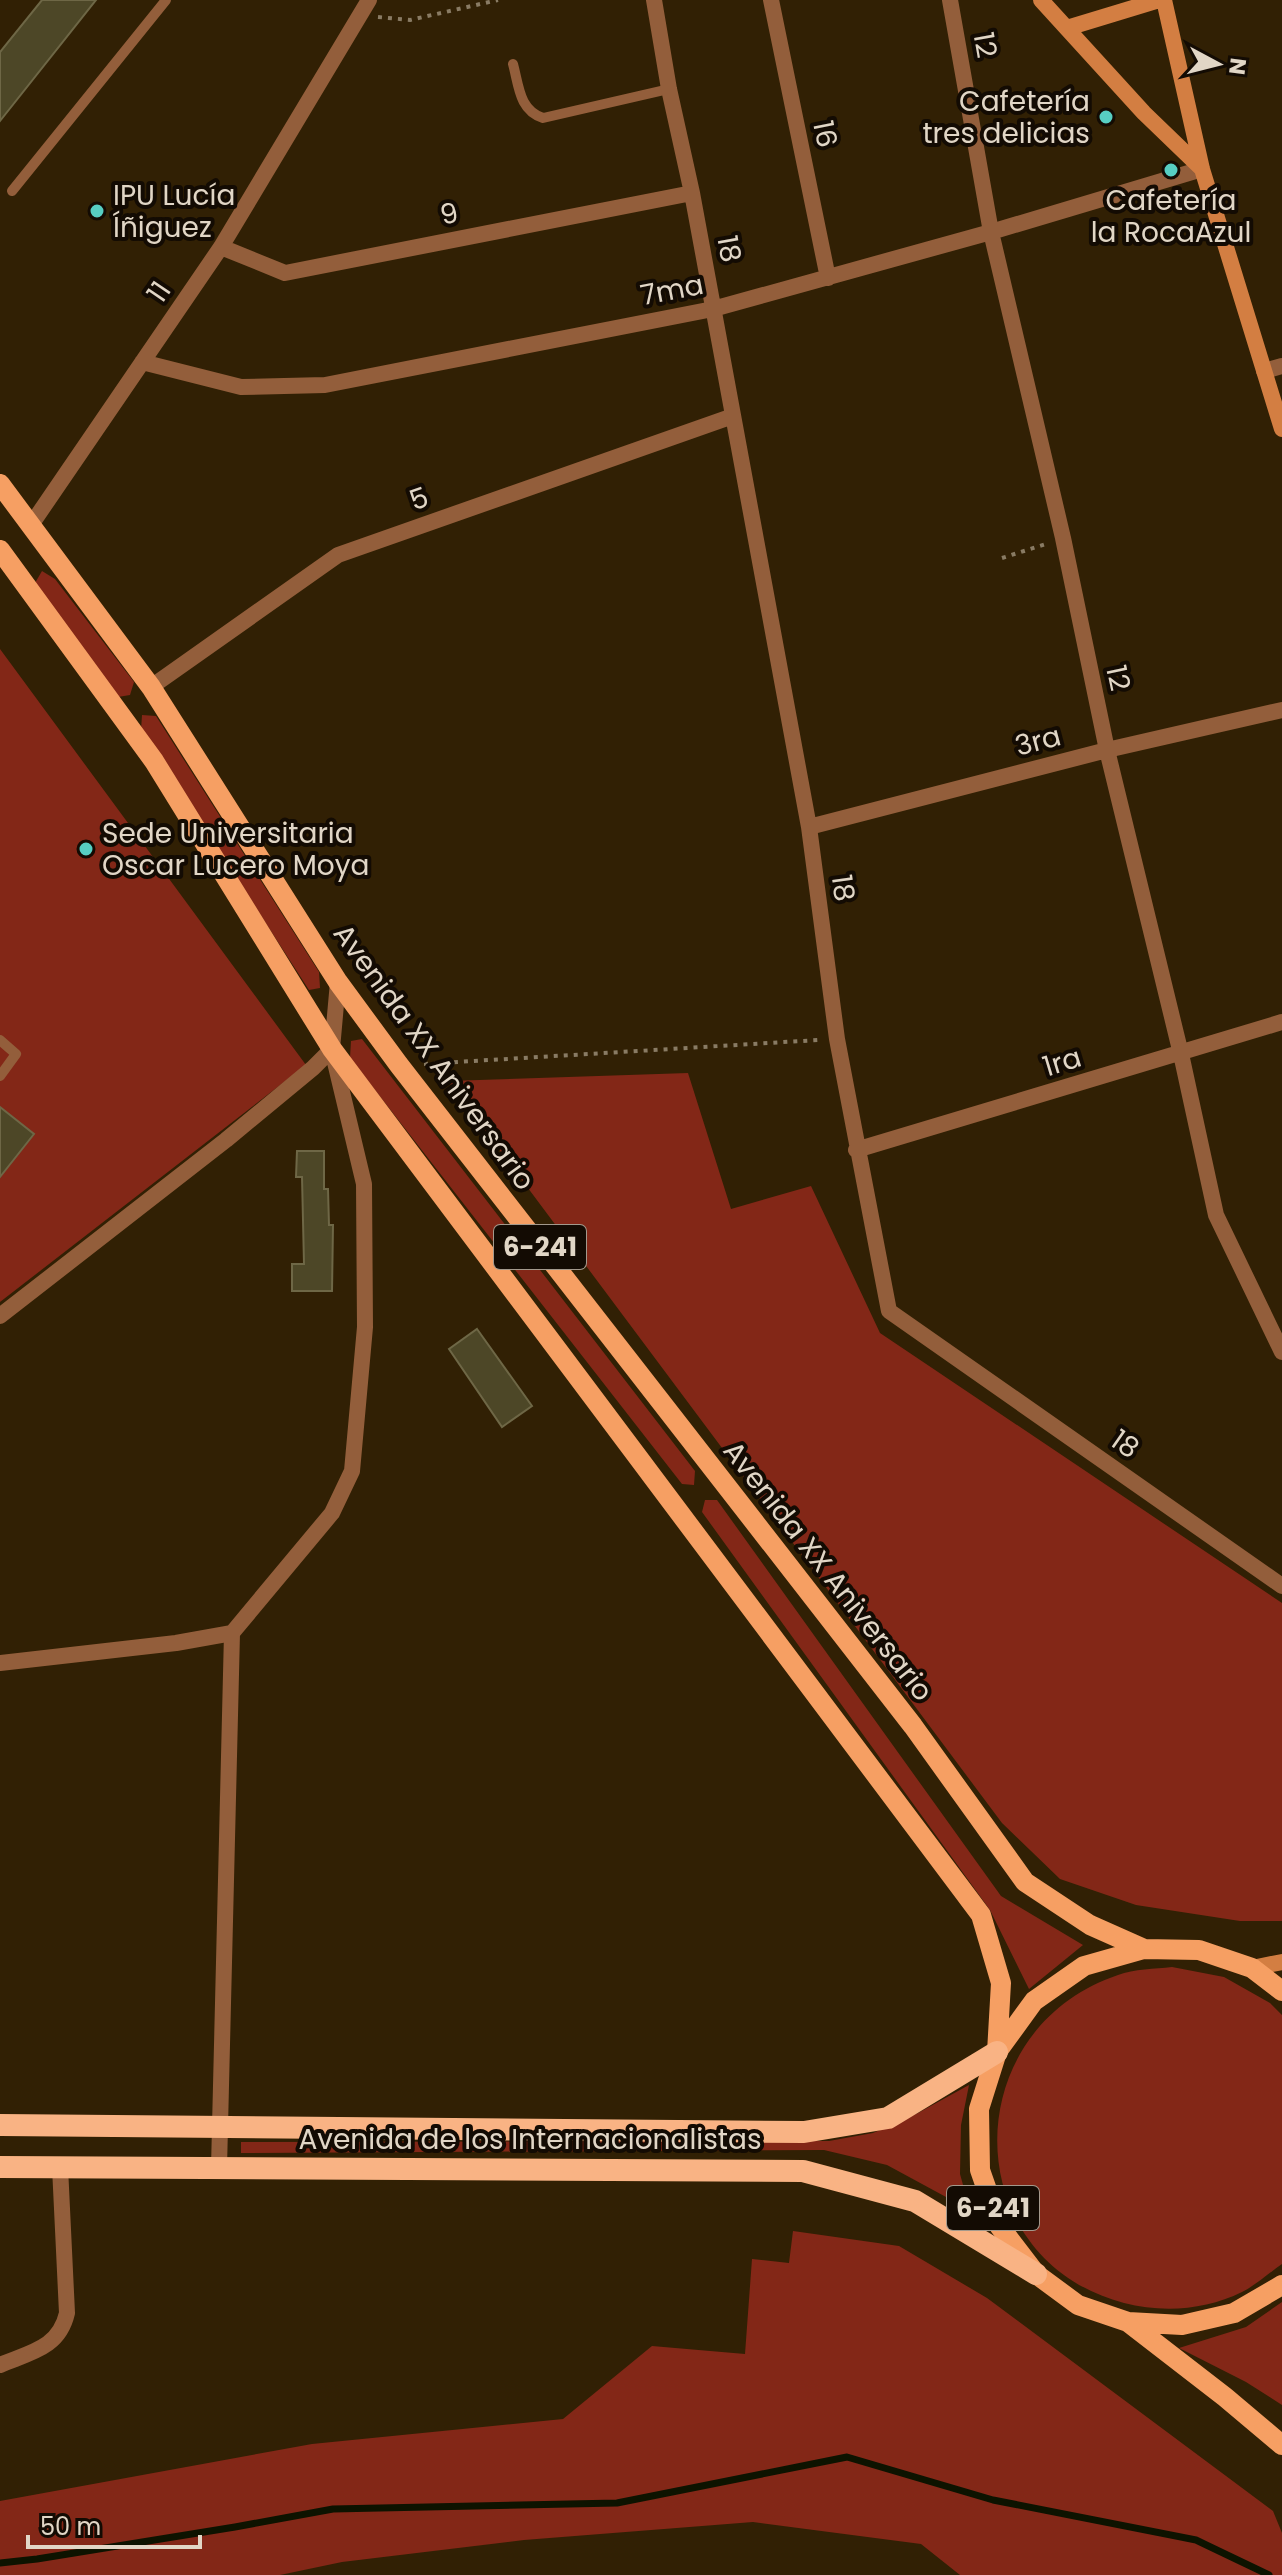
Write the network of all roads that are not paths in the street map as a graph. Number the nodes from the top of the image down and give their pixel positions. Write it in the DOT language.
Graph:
graph roads {
  1 [pos="166,0"];
  2 [pos="654,0"];
  3 [pos="771,0"];
  4 [pos="950,0"];
  5 [pos="1041,0"];
  6 [pos="1161,0"];
  7 [pos="365,7"];
  8 [pos="1067,28"];
  9 [pos="513,64"];
  10 [pos="669,89"];
  11 [pos="1202,169"];
  12 [pos="12,191"];
  13 [pos="692,193"];
  14 [pos="991,232"];
  15 [pos="221,247"];
  16 [pos="828,278"];
  17 [pos="713,309"];
  18 [pos="142,362"];
  19 [pos="1282,366"];
  20 [pos="1264,371"];
  21 [pos="733,416"];
  22 [pos="1282,429"];
  23 [pos="0,484"];
  24 [pos="31,525"];
  25 [pos="0,550"];
  26 [pos="151,687"];
  27 [pos="1282,710"];
  28 [pos="1107,750"];
  29 [pos="809,827"];
  30 [pos="338,982"];
  31 [pos="1282,1022"];
  32 [pos="0,1040"];
  33 [pos="332,1049"];
  34 [pos="1181,1054"];
  35 [pos="0,1076"];
  36 [pos="856,1150"];
  37 [pos="0,1316"];
  38 [pos="1282,1352"];
  39 [pos="1282,1586"];
  40 [pos="232,1633"];
  41 [pos="0,1663"];
  42 [pos="1144,1949"];
  43 [pos="1282,1962"];
  44 [pos="1252,1968"];
  45 [pos="1282,1991"];
  46 [pos="997,2052"];
  47 [pos="0,2125"];
  48 [pos="219,2127"];
  49 [pos="0,2167"];
  50 [pos="60,2167"];
  51 [pos="219,2168"];
  52 [pos="1036,2274"];
  53 [pos="1282,2285"];
  54 [pos="1128,2322"];
  55 [pos="0,2365"];
  56 [pos="1282,2445"];
  1 -- 12 [label="lane"];
  2 -- 10 [label="street, 18"];
  3 -- 16 [label="street, 16"];
  4 -- 14 [label="street, 12"];
  5 -- 8 [label="main road"];
  6 -- 8 [label="main road"];
  6 -- 11 [label="main road"];
  7 -- 15 [label="street, 11"];
  8 -- 11 [label="main road"];
  9 -- 10 [label="lane"];
  10 -- 13 [label="street, 18"];
  11 -- 14 [label="street, 7ma"];
  11 -- 20 [label="main road"];
  13 -- 15 [label="street, 9"];
  13 -- 17 [label="street, 18"];
  14 -- 16 [label="street, 7ma"];
  14 -- 28 [label="street, 12"];
  15 -- 18 [label="street, 11"];
  16 -- 17 [label="street, 7ma"];
  17 -- 18 [label="street, 7ma"];
  17 -- 21 [label="street, 18"];
  18 -- 24 [label="street, 11"];
  19 -- 20 [label="street"];
  20 -- 22 [label="main road"];
  21 -- 26 [label="street, 5"];
  21 -- 29 [label="street, 18"];
  23 -- 24 [label="main road, Avenida XX Aniversario / 6-241"];
  24 -- 26 [label="main road, Avenida XX Aniversario / 6-241"];
  25 -- 33 [label="main road, 6-241"];
  26 -- 30 [label="main road, Avenida XX Aniversario / 6-241"];
  27 -- 28 [label="street, 3ra"];
  28 -- 29 [label="street, 3ra"];
  28 -- 34 [label="street, 12"];
  29 -- 36 [label="street, 18"];
  30 -- 33 [label="street"];
  30 -- 42 [label="main road, Avenida XX Aniversario / 6-241"];
  31 -- 34 [label="street, 1ra"];
  32 -- 35 [label="lane"];
  33 -- 37 [label="street"];
  33 -- 40 [label="street"];
  33 -- 46 [label="main road, 6-241"];
  34 -- 36 [label="street, 1ra"];
  34 -- 38 [label="street, 12"];
  36 -- 39 [label="street, 18"];
  40 -- 41 [label="street"];
  40 -- 48 [label="street"];
  42 -- 44 [label="main road, 6-241"];
  42 -- 46 [label="main road, 6-241"];
  43 -- 44 [label="main road"];
  44 -- 45 [label="main road, 6-241"];
  46 -- 48 [label="highway, Avenida de los Internacionalistas"];
  46 -- 52 [label="main road, 6-241"];
  47 -- 48 [label="highway, Avenida de los Internacionalistas"];
  48 -- 51 [label="street"];
  49 -- 50 [label="highway, Avenida de los Internacionalistas"];
  50 -- 51 [label="highway, Avenida de los Internacionalistas"];
  50 -- 55 [label="street"];
  51 -- 52 [label="highway, Avenida de los Internacionalistas"];
  52 -- 54 [label="main road, 6-241"];
  53 -- 54 [label="main road, 6-241"];
  54 -- 56 [label="main road, 6-241"];
}
